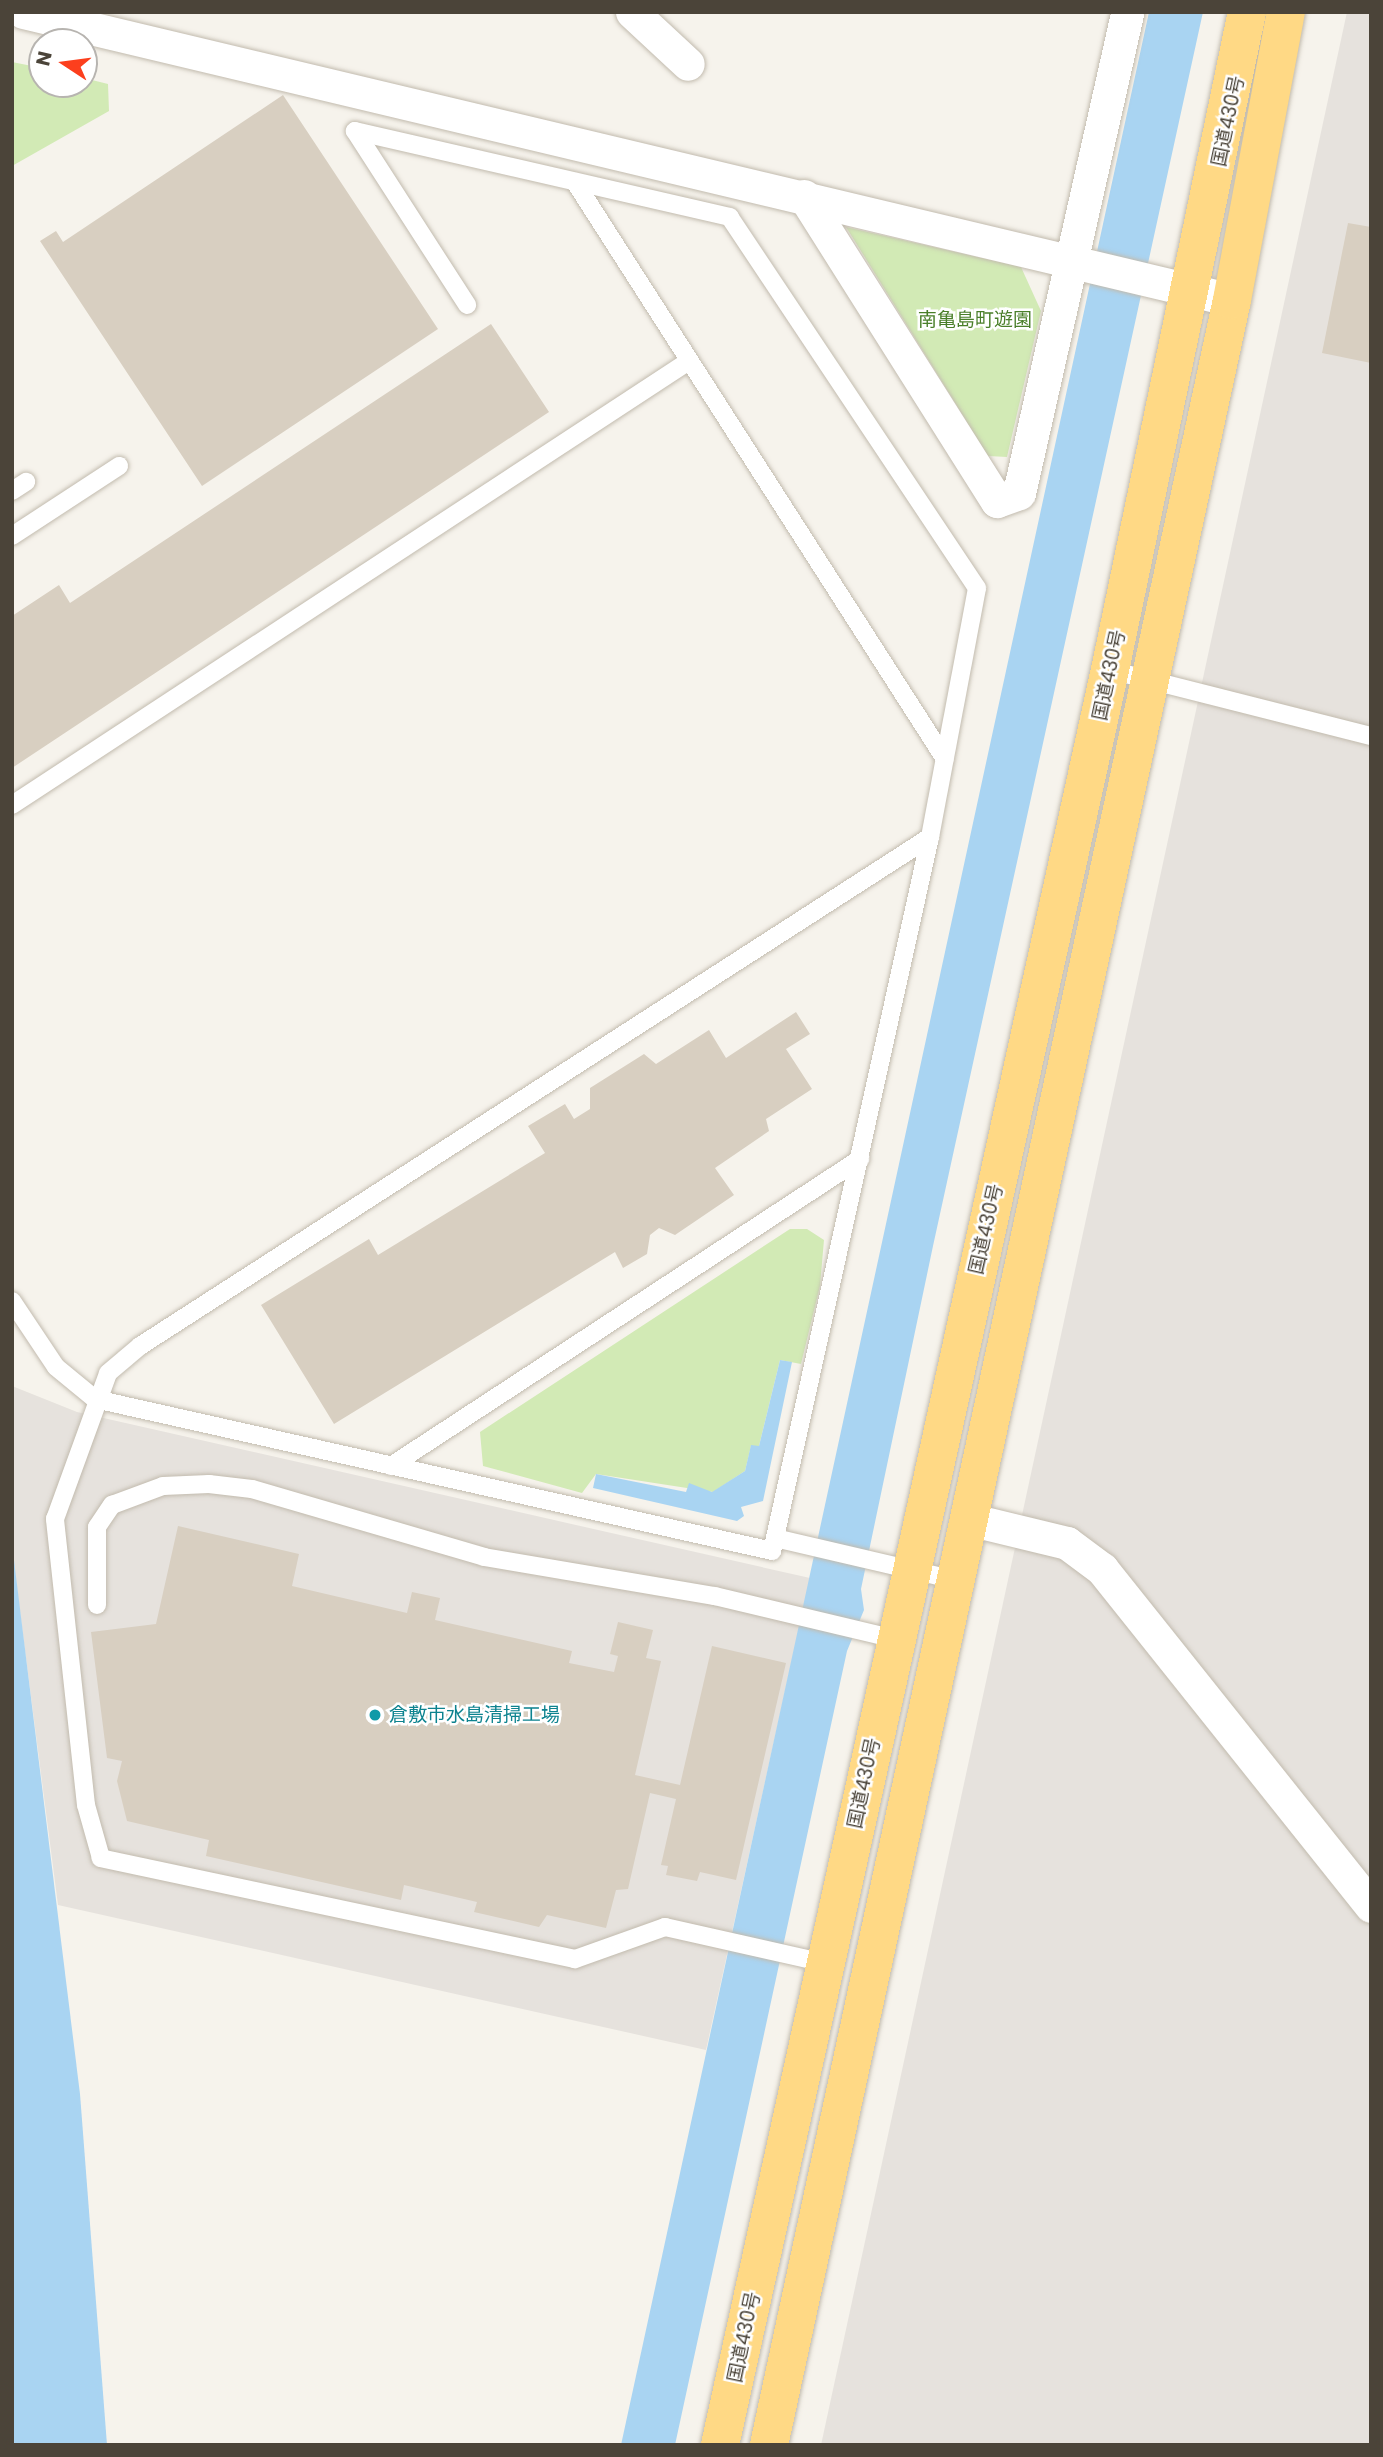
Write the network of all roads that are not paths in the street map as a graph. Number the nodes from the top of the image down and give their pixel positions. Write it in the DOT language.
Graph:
graph roads {
  1 [pos="23,12"];
  2 [pos="632,12"];
  3 [pos="1127,12"];
  4 [pos="1247,12"];
  5 [pos="1286,12"];
  6 [pos="688,64"];
  7 [pos="575,182"];
  8 [pos="804,196"];
  9 [pos="1080,263"];
  10 [pos="1192,290"];
  11 [pos="1232,300"];
  12 [pos="467,305"];
  13 [pos="689,362"];
  14 [pos="119,466"];
  15 [pos="12,536"];
  16 [pos="1110,670"];
  17 [pos="1149,680"];
  18 [pos="1371,736"];
  19 [pos="945,759"];
  20 [pos="12,805"];
  21 [pos="930,837"];
  22 [pos="859,1159"];
  23 [pos="12,1301"];
  24 [pos="95,1399"];
  25 [pos="391,1466"];
  26 [pos="968,1519"];
  27 [pos="775,1538"];
  28 [pos="910,1569"];
  29 [pos="955,1580"];
  30 [pos="97,1605"];
  31 [pos="877,1635"];
  32 [pos="1371,1906"];
  33 [pos="807,1959"];
  34 [pos="720,2445"];
  35 [pos="769,2445"];
  1 -- 8 [label="street"];
  2 -- 6 [label="street"];
  3 -- 9 [label="street"];
  4 -- 10 [label="highway, 国道430号"];
  5 -- 11 [label="highway, 国道430号"];
  7 -- 12 [label="lane"];
  7 -- 13 [label="lane"];
  7 -- 19 [label="lane"];
  8 -- 9 [label="street"];
  8 -- 9 [label="street"];
  9 -- 10 [label="street"];
  10 -- 11 [label="street"];
  10 -- 16 [label="highway, 国道430号"];
  11 -- 17 [label="highway, 国道430号"];
  13 -- 19 [label="lane"];
  13 -- 20 [label="lane"];
  14 -- 15 [label="lane"];
  16 -- 17 [label="lane"];
  16 -- 28 [label="highway, 国道430号"];
  17 -- 18 [label="lane"];
  17 -- 26 [label="highway, 国道430号"];
  19 -- 21 [label="lane"];
  21 -- 22 [label="lane"];
  21 -- 24 [label="lane"];
  22 -- 25 [label="lane"];
  22 -- 27 [label="lane"];
  23 -- 24 [label="lane"];
  24 -- 25 [label="lane"];
  24 -- 33 [label="lane"];
  25 -- 27 [label="lane"];
  26 -- 29 [label="highway, 国道430号"];
  26 -- 32 [label="street"];
  27 -- 28 [label="lane"];
  28 -- 29 [label="lane"];
  28 -- 31 [label="highway, 国道430号"];
  29 -- 35 [label="highway, 国道430号"];
  30 -- 31 [label="lane"];
  31 -- 33 [label="highway, 国道430号"];
  33 -- 34 [label="highway, 国道430号"];
}
